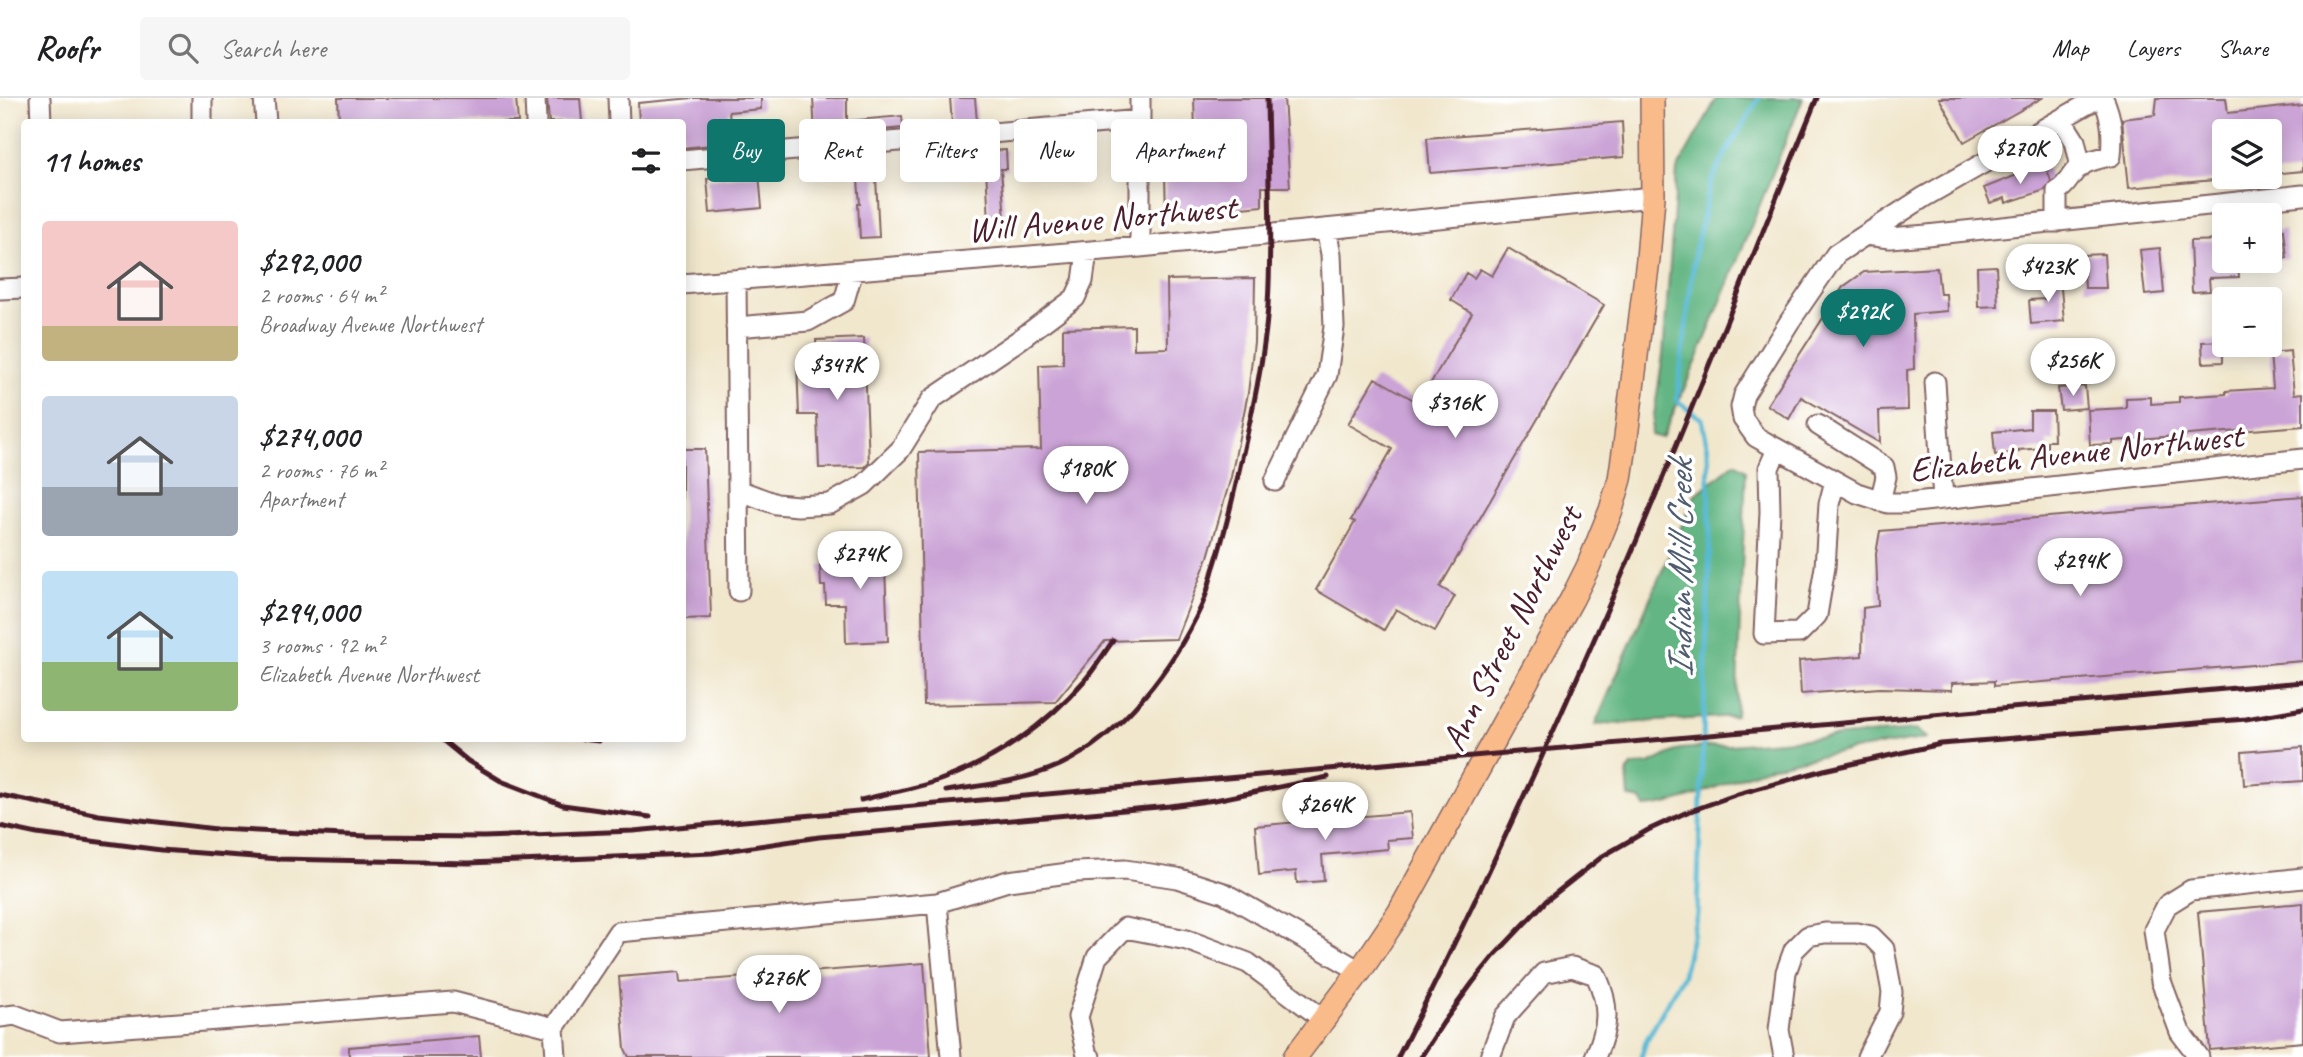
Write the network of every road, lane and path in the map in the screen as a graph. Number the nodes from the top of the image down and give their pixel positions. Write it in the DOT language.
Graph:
graph roads {
  1 [pos="40,98"];
  2 [pos="202,98"];
  3 [pos="264,98"];
  4 [pos="535,98"];
  5 [pos="618,98"];
  6 [pos="1139,98"];
  7 [pos="1652,98"];
  8 [pos="2101,98"];
  9 [pos="41,119"];
  10 [pos="202,119"];
  11 [pos="266,119"];
  12 [pos="536,119"];
  13 [pos="619,119"];
  14 [pos="1140,119"];
  15 [pos="2061,119"];
  16 [pos="1111,123"];
  17 [pos="686,160"];
  18 [pos="2081,167"];
  19 [pos="1140,182"];
  20 [pos="2303,195"];
  21 [pos="1653,197"];
  22 [pos="2057,222"];
  23 [pos="1325,229"];
  24 [pos="1865,234"];
  25 [pos="1140,247"];
  26 [pos="1087,252"];
  27 [pos="853,270"];
  28 [pos="736,280"];
  29 [pos="686,284"];
  30 [pos="21,288"];
  31 [pos="0,289"];
  32 [pos="736,327"];
  33 [pos="1935,382"];
  34 [pos="1818,425"];
  35 [pos="1777,449"];
  36 [pos="2303,459"];
  37 [pos="1275,481"];
  38 [pos="1835,481"];
  39 [pos="738,490"];
  40 [pos="1944,499"];
  41 [pos="1880,501"];
  42 [pos="739,591"];
  43 [pos="2303,878"];
  44 [pos="937,903"];
  45 [pos="1360,971"];
  46 [pos="0,1017"];
  47 [pos="1323,1019"];
  48 [pos="554,1028"];
  49 [pos="556,1057"];
  50 [pos="951,1057"];
  51 [pos="1090,1057"];
  52 [pos="1294,1057"];
  53 [pos="1490,1057"];
  54 [pos="1595,1057"];
  55 [pos="1784,1057"];
  56 [pos="1867,1057"];
  57 [pos="2199,1057"];
  1 -- 9 [label="street"];
  2 -- 10 [label="street"];
  3 -- 11 [label="street"];
  4 -- 12 [label="street"];
  5 -- 13 [label="street"];
  6 -- 14 [label="street"];
  7 -- 21 [label="main road, Ann Street Northwest"];
  8 -- 15 [label="street"];
  8 -- 18 [label="street"];
  15 -- 18 [label="street"];
  15 -- 24 [label="street"];
  16 -- 17 [label="street"];
  18 -- 22 [label="street"];
  19 -- 25 [label="street"];
  20 -- 22 [label="street"];
  21 -- 23 [label="street, Will Avenue Northwest"];
  21 -- 45 [label="main road, Ann Street Northwest"];
  22 -- 24 [label="street"];
  23 -- 25 [label="street, Will Avenue Northwest"];
  23 -- 37 [label="street"];
  24 -- 35 [label="street, Elizabeth Avenue Northwest"];
  25 -- 26 [label="street, Will Avenue Northwest"];
  26 -- 27 [label="street, Will Avenue Northwest"];
  26 -- 39 [label="street"];
  27 -- 28 [label="street, Will Avenue Northwest"];
  27 -- 32 [label="street"];
  28 -- 29 [label="street, Will Avenue Northwest"];
  28 -- 32 [label="street"];
  30 -- 31 [label="street"];
  32 -- 39 [label="street"];
  33 -- 40 [label="street"];
  34 -- 41 [label="street"];
  35 -- 38 [label="street, Elizabeth Avenue Northwest"];
  35 -- 38 [label="street"];
  36 -- 40 [label="street, Elizabeth Avenue Northwest"];
  38 -- 41 [label="street, Elizabeth Avenue Northwest"];
  39 -- 42 [label="street"];
  40 -- 41 [label="street, Elizabeth Avenue Northwest"];
  43 -- 57 [label="street"];
  44 -- 45 [label="street"];
  44 -- 48 [label="street"];
  44 -- 50 [label="street"];
  45 -- 47 [label="main road, Ann Street Northwest"];
  46 -- 48 [label="street"];
  47 -- 51 [label="street"];
  47 -- 52 [label="main road, Ann Street Northwest"];
  48 -- 49 [label="street"];
  53 -- 54 [label="street"];
  55 -- 56 [label="street"];
}
